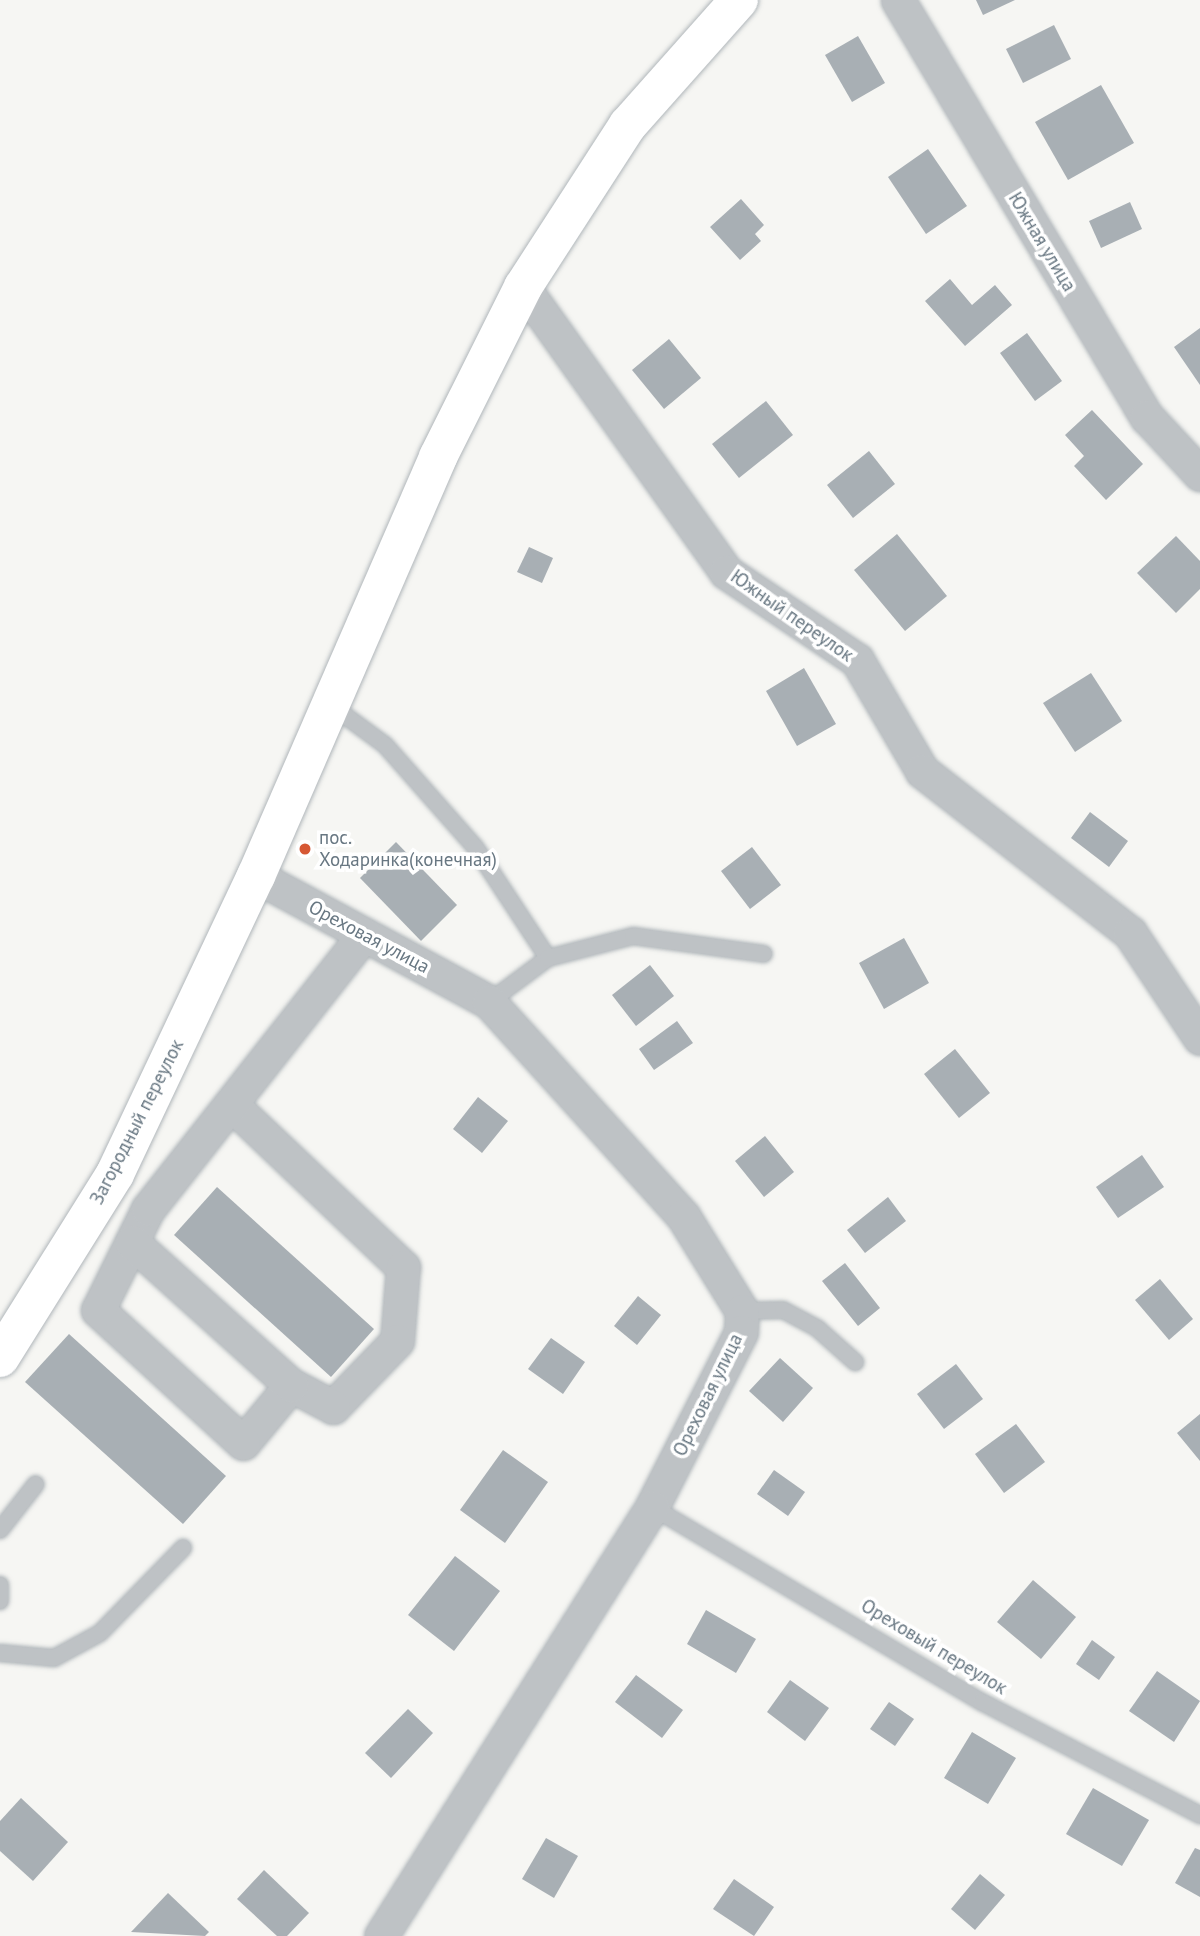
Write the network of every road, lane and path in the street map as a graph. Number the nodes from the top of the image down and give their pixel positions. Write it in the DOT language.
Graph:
graph roads {
  1 [pos="739,0"];
  2 [pos="898,0"];
  3 [pos="523,287"];
  4 [pos="1200,474"];
  5 [pos="332,706"];
  6 [pos="256,876"];
  7 [pos="364,934"];
  8 [pos="764,954"];
  9 [pos="548,958"];
  10 [pos="489,1002"];
  11 [pos="1200,1038"];
  12 [pos="232,1105"];
  13 [pos="132,1241"];
  14 [pos="742,1311"];
  15 [pos="0,1358"];
  16 [pos="855,1362"];
  17 [pos="291,1385"];
  18 [pos="36,1484"];
  19 [pos="652,1507"];
  20 [pos="0,1530"];
  21 [pos="183,1548"];
  22 [pos="0,1585"];
  23 [pos="0,1601"];
  24 [pos="0,1653"];
  25 [pos="1200,1815"];
  26 [pos="381,1936"];
  1 -- 3 [label="street, Загородный переулок"];
  2 -- 4 [label="street, Южная улица"];
  3 -- 5 [label="street, Загородный переулок"];
  3 -- 11 [label="street, Южный переулок"];
  5 -- 6 [label="street, Загородный переулок"];
  5 -- 9 [label="lane"];
  6 -- 7 [label="street, Ореховая улица"];
  6 -- 15 [label="street, Загородный переулок"];
  7 -- 10 [label="street, Ореховая улица"];
  7 -- 12 [label="street"];
  8 -- 9 [label="lane"];
  9 -- 10 [label="lane"];
  10 -- 14 [label="street, Ореховая улица"];
  12 -- 13 [label="street"];
  12 -- 17 [label="street"];
  13 -- 17 [label="street"];
  13 -- 17 [label="street"];
  14 -- 16 [label="lane"];
  14 -- 19 [label="street, Ореховая улица"];
  18 -- 20 [label="lane"];
  19 -- 25 [label="lane, Ореховый переулок"];
  19 -- 26 [label="street, Ореховая улица"];
  21 -- 24 [label="lane"];
  22 -- 23 [label="lane"];
}
